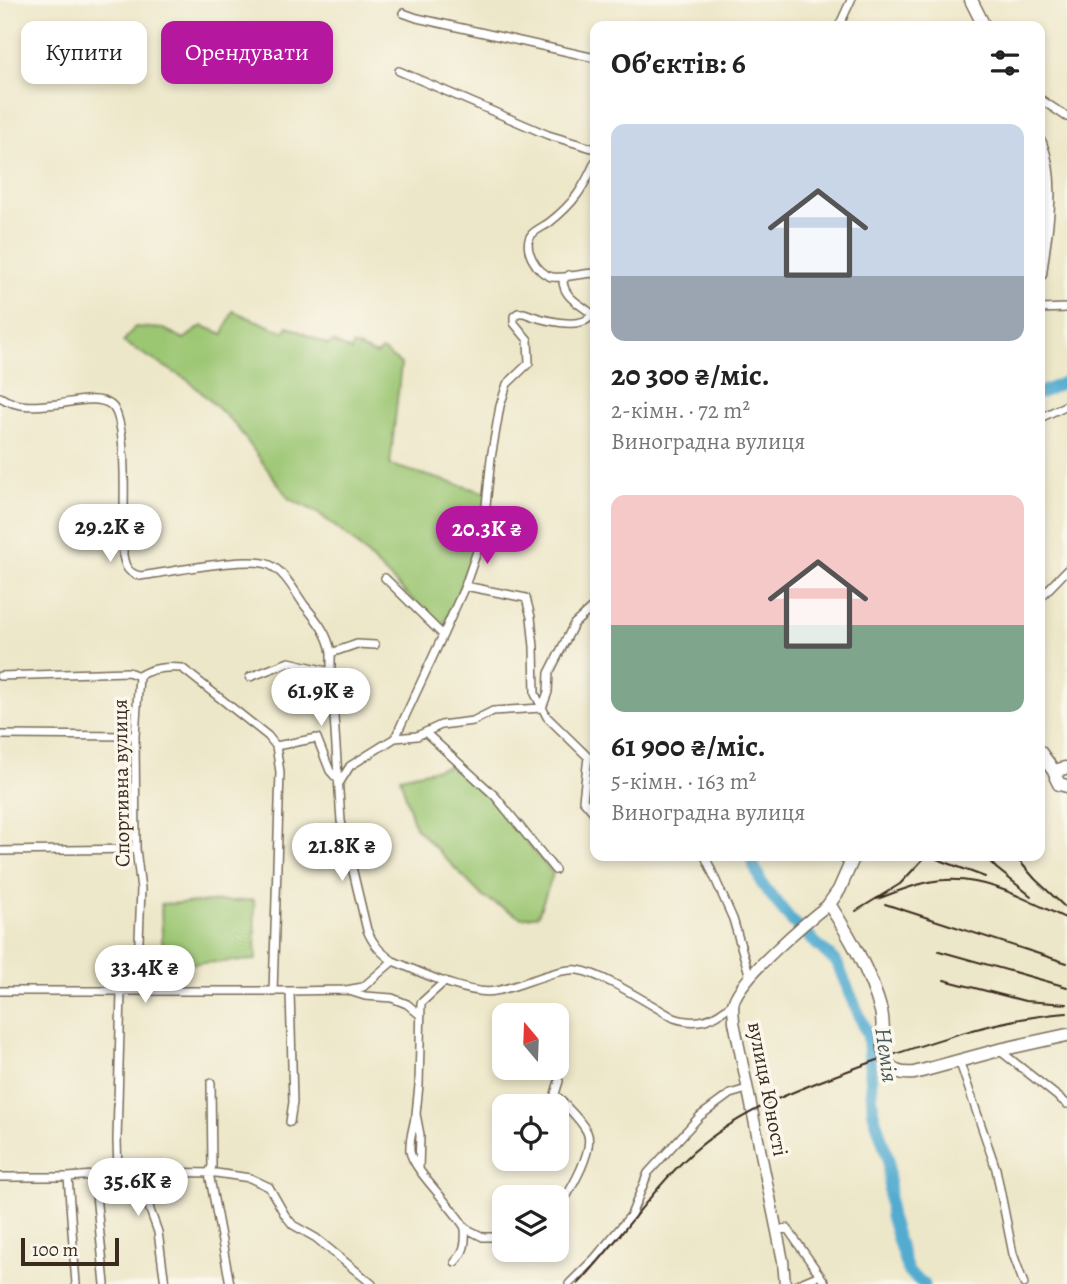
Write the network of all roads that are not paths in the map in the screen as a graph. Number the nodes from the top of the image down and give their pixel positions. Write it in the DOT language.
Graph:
graph roads {
  1 [pos="851,0"];
  2 [pos="971,0"];
  3 [pos="403,13"];
  4 [pos="841,21"];
  5 [pos="982,21"];
  6 [pos="590,57"];
  7 [pos="399,71"];
  8 [pos="1045,102"];
  9 [pos="1067,117"];
  10 [pos="590,148"];
  11 [pos="1045,165"];
  12 [pos="590,173"];
  13 [pos="1045,226"];
  14 [pos="590,273"];
  15 [pos="569,275"];
  16 [pos="1067,308"];
  17 [pos="1045,309"];
  18 [pos="590,314"];
  19 [pos="590,318"];
  20 [pos="0,397"];
  21 [pos="1067,405"];
  22 [pos="1045,416"];
  23 [pos="1067,570"];
  24 [pos="385,578"];
  25 [pos="465,586"];
  26 [pos="1045,593"];
  27 [pos="590,610"];
  28 [pos="443,635"];
  29 [pos="375,645"];
  30 [pos="331,653"];
  31 [pos="331,672"];
  32 [pos="0,676"];
  33 [pos="139,676"];
  34 [pos="250,677"];
  35 [pos="542,708"];
  36 [pos="426,733"];
  37 [pos="0,735"];
  38 [pos="135,736"];
  39 [pos="395,738"];
  40 [pos="276,746"];
  41 [pos="340,782"];
  42 [pos="590,808"];
  43 [pos="136,849"];
  44 [pos="0,851"];
  45 [pos="707,861"];
  46 [pos="852,861"];
  47 [pos="555,870"];
  48 [pos="830,904"];
  49 [pos="393,961"];
  50 [pos="750,978"];
  51 [pos="445,981"];
  52 [pos="346,990"];
  53 [pos="0,991"];
  54 [pos="137,991"];
  55 [pos="290,991"];
  56 [pos="121,992"];
  57 [pos="273,992"];
  58 [pos="734,1002"];
  59 [pos="420,1015"];
  60 [pos="1067,1035"];
  61 [pos="999,1049"];
  62 [pos="959,1060"];
  63 [pos="559,1081"];
  64 [pos="211,1083"];
  65 [pos="747,1088"];
  66 [pos="1067,1104"];
  67 [pos="290,1122"];
  68 [pos="143,1172"];
  69 [pos="118,1173"];
  70 [pos="209,1173"];
  71 [pos="94,1175"];
  72 [pos="0,1177"];
  73 [pos="68,1177"];
  74 [pos="569,1189"];
  75 [pos="465,1228"];
  76 [pos="776,1231"];
  77 [pos="492,1237"];
  78 [pos="455,1262"];
  79 [pos="820,1275"];
  80 [pos="76,1284"];
  81 [pos="105,1284"];
  82 [pos="165,1284"];
  83 [pos="230,1284"];
  84 [pos="372,1284"];
  85 [pos="569,1284"];
  86 [pos="785,1284"];
  87 [pos="799,1284"];
  88 [pos="826,1284"];
  89 [pos="1024,1284"];
  1 -- 4 [label="street"];
  2 -- 5 [label="highway"];
  3 -- 6 [label="street"];
  7 -- 10 [label="street"];
  8 -- 9 [label="street"];
  11 -- 13 [label="highway"];
  12 -- 15 [label="street"];
  14 -- 15 [label="street"];
  15 -- 18 [label="street"];
  16 -- 17 [label="street"];
  19 -- 25 [label="street"];
  20 -- 30 [label="street"];
  21 -- 22 [label="street"];
  23 -- 26 [label="street"];
  24 -- 28 [label="street"];
  25 -- 28 [label="street"];
  25 -- 35 [label="street"];
  27 -- 35 [label="street"];
  28 -- 39 [label="street"];
  29 -- 30 [label="street"];
  30 -- 31 [label="street"];
  31 -- 34 [label="street"];
  31 -- 41 [label="street"];
  32 -- 33 [label="street, Спортивна вулиця"];
  33 -- 38 [label="street, Спортивна вулиця"];
  33 -- 40 [label="street, Спортивна вулиця"];
  35 -- 36 [label="street"];
  35 -- 42 [label="street"];
  36 -- 39 [label="street"];
  36 -- 47 [label="street"];
  37 -- 38 [label="street"];
  38 -- 43 [label="street, Спортивна вулиця"];
  39 -- 41 [label="street"];
  40 -- 41 [label="street"];
  40 -- 57 [label="street"];
  41 -- 49 [label="street"];
  43 -- 44 [label="street"];
  43 -- 54 [label="street, Спортивна вулиця"];
  45 -- 50 [label="street"];
  46 -- 48 [label="highway"];
  48 -- 50 [label="main road, вулиця Юності"];
  48 -- 62 [label="highway"];
  49 -- 51 [label="street"];
  49 -- 52 [label="street"];
  50 -- 58 [label="main road, вулиця Юності"];
  51 -- 58 [label="street"];
  51 -- 59 [label="street"];
  52 -- 55 [label="street"];
  52 -- 59 [label="street"];
  53 -- 56 [label="street"];
  54 -- 56 [label="street"];
  54 -- 57 [label="street"];
  55 -- 57 [label="street"];
  55 -- 67 [label="street"];
  56 -- 69 [label="street"];
  58 -- 65 [label="main road, вулиця Юності"];
  59 -- 75 [label="street"];
  60 -- 61 [label="highway"];
  61 -- 62 [label="highway"];
  61 -- 66 [label="street"];
  62 -- 89 [label="street"];
  63 -- 74 [label="street"];
  64 -- 70 [label="street"];
  65 -- 76 [label="main road, вулиця Юності"];
  65 -- 85 [label="street"];
  68 -- 69 [label="street"];
  68 -- 70 [label="street"];
  68 -- 82 [label="street"];
  69 -- 71 [label="street"];
  70 -- 83 [label="street"];
  70 -- 84 [label="street"];
  71 -- 73 [label="street"];
  71 -- 81 [label="street"];
  72 -- 73 [label="street"];
  73 -- 80 [label="street"];
  75 -- 77 [label="street"];
  75 -- 78 [label="street"];
  76 -- 79 [label="street"];
  76 -- 86 [label="main road, вулиця Юності"];
  79 -- 87 [label="street"];
  79 -- 88 [label="street"];
}
